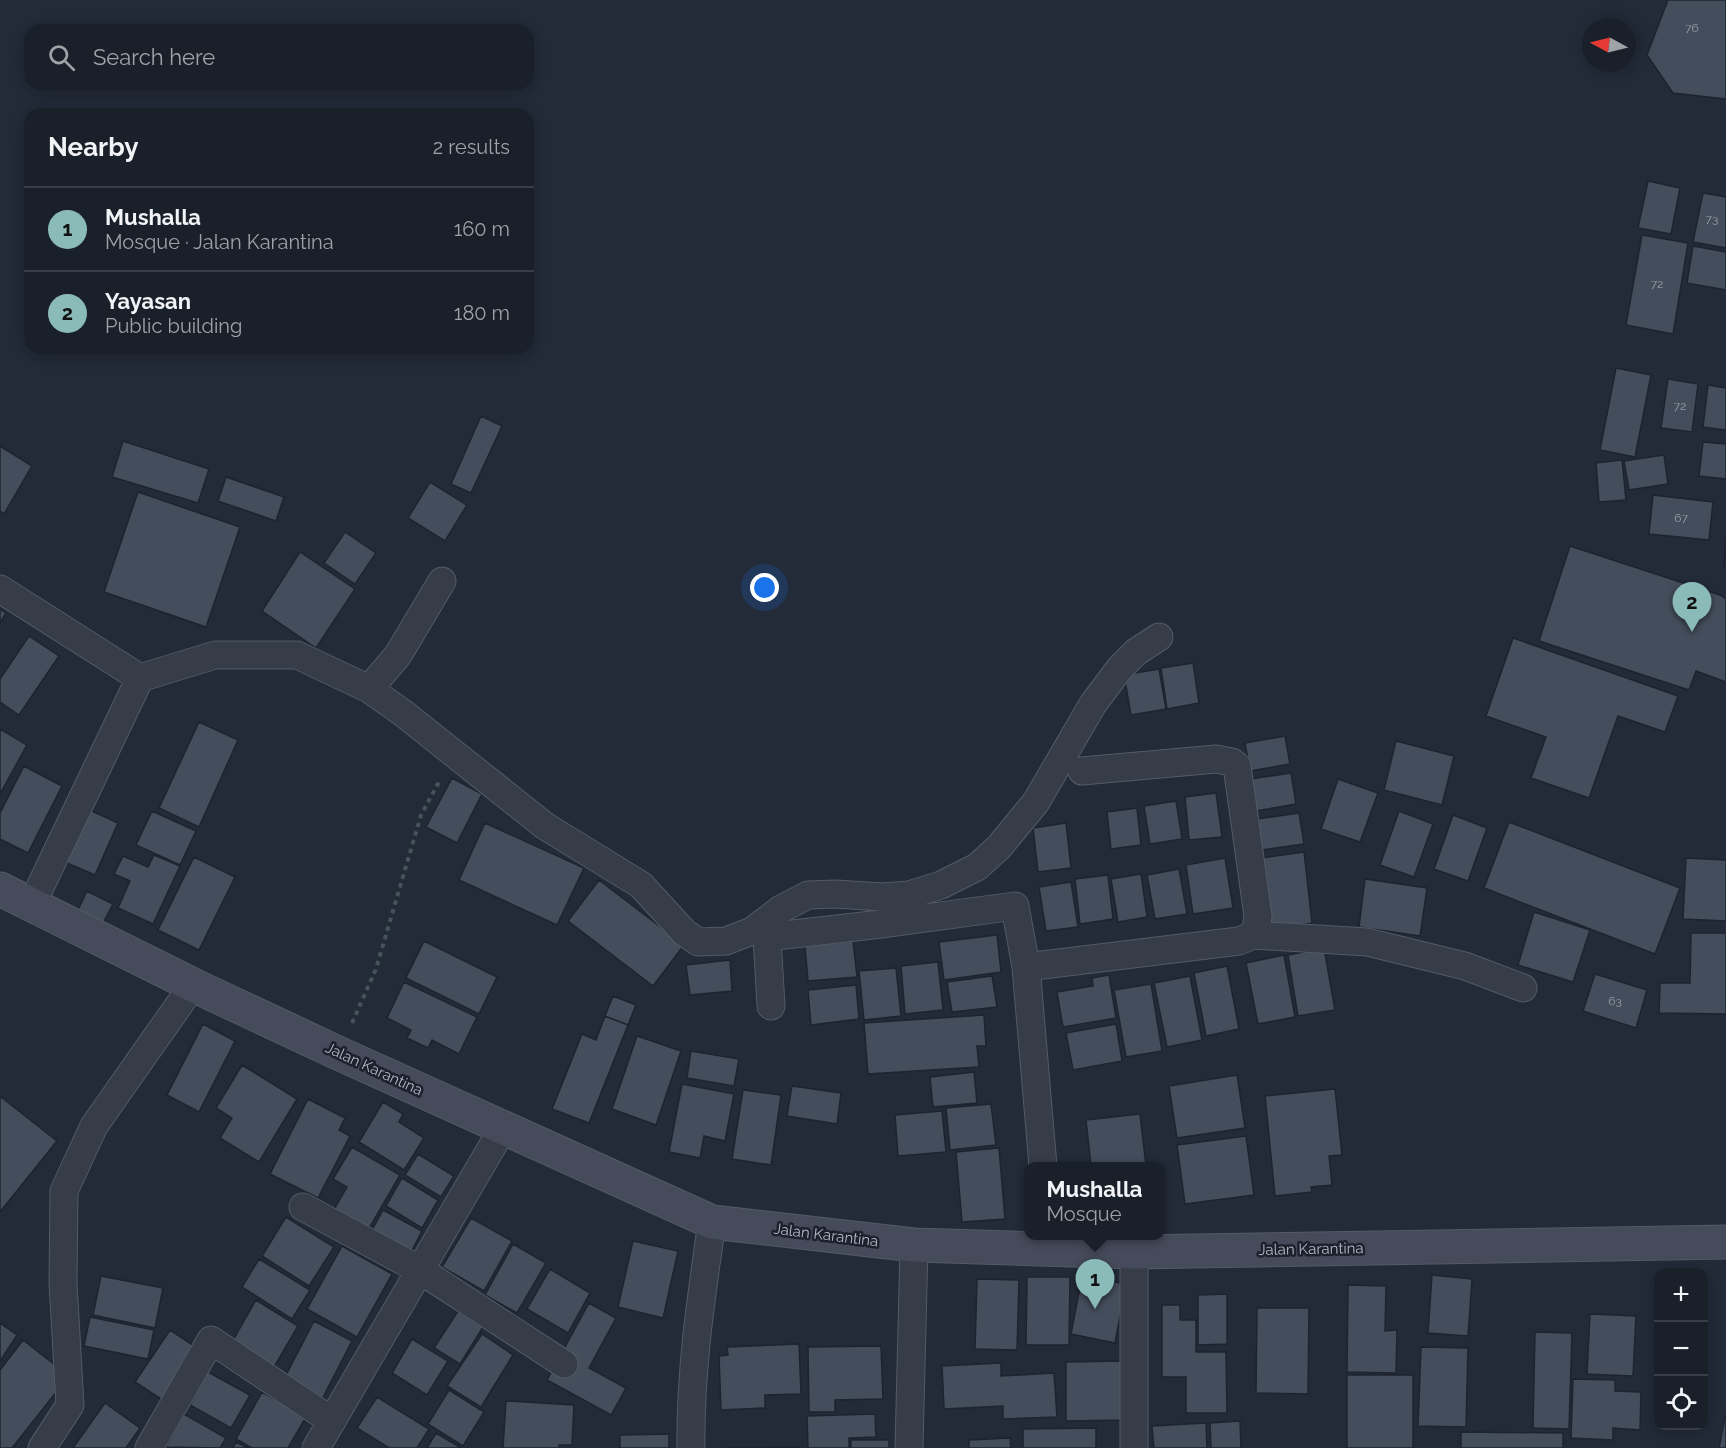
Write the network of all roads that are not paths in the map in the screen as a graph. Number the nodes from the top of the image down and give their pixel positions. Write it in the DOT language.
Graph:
graph roads {
  1 [pos="442,581"];
  2 [pos="0,589"];
  3 [pos="1159,637"];
  4 [pos="140,678"];
  5 [pos="369,689"];
  6 [pos="1082,771"];
  7 [pos="0,889"];
  8 [pos="31,906"];
  9 [pos="1253,935"];
  10 [pos="1026,967"];
  11 [pos="193,985"];
  12 [pos="1523,988"];
  13 [pos="771,1006"];
  14 [pos="503,1128"];
  15 [pos="1044,1162"];
  16 [pos="303,1207"];
  17 [pos="712,1222"];
  18 [pos="1050,1242"];
  19 [pos="1726,1242"];
  20 [pos="914,1245"];
  21 [pos="1134,1252"];
  22 [pos="420,1270"];
  23 [pos="564,1364"];
  24 [pos="332,1421"];
  25 [pos="42,1448"];
  26 [pos="149,1448"];
  27 [pos="316,1448"];
  28 [pos="691,1448"];
  29 [pos="909,1448"];
  30 [pos="1134,1448"];
  1 -- 5 [label="street"];
  2 -- 4 [label="street"];
  3 -- 5 [label="street"];
  4 -- 5 [label="street"];
  4 -- 8 [label="street"];
  6 -- 9 [label="street"];
  7 -- 8 [label="street, Jalan Karantina"];
  8 -- 11 [label="street, Jalan Karantina"];
  9 -- 10 [label="street"];
  9 -- 12 [label="street"];
  10 -- 13 [label="street"];
  10 -- 15 [label="street"];
  11 -- 14 [label="street, Jalan Karantina"];
  11 -- 25 [label="street"];
  14 -- 17 [label="street, Jalan Karantina"];
  14 -- 22 [label="street"];
  16 -- 22 [label="street"];
  17 -- 20 [label="street, Jalan Karantina"];
  17 -- 28 [label="street"];
  18 -- 20 [label="street, Jalan Karantina"];
  18 -- 21 [label="street, Jalan Karantina"];
  19 -- 21 [label="street, Jalan Karantina"];
  20 -- 29 [label="street"];
  21 -- 30 [label="street"];
  22 -- 23 [label="street"];
  22 -- 24 [label="street"];
  24 -- 26 [label="street"];
  24 -- 27 [label="street"];
}
